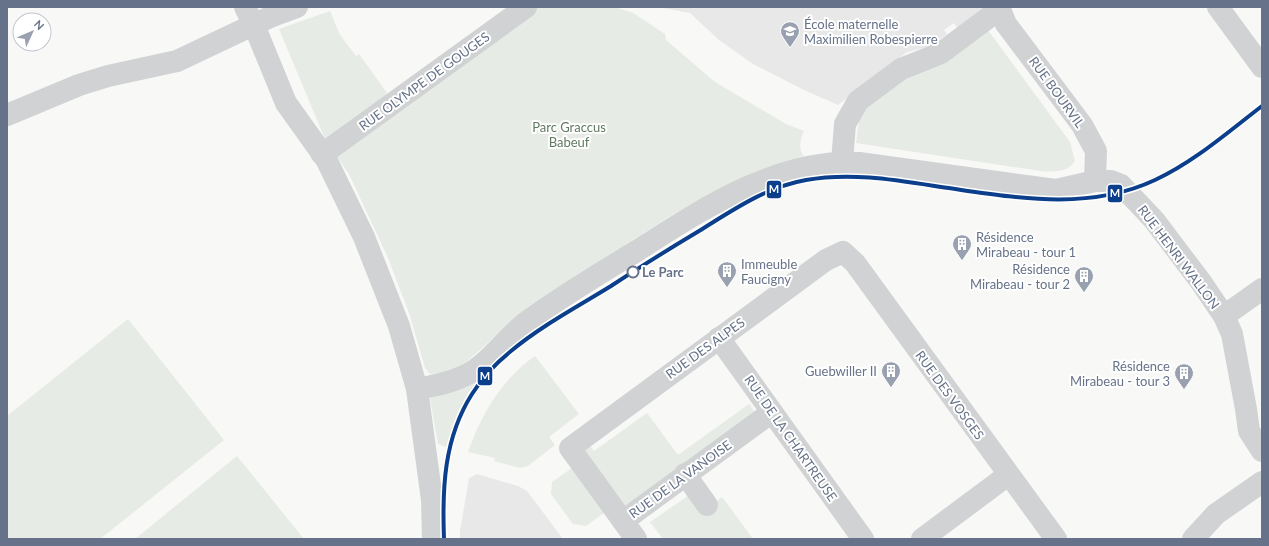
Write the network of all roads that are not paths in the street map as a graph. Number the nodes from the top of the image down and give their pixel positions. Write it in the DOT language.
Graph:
graph roads {
  1 [pos="297,7"];
  2 [pos="526,7"];
  3 [pos="1218,7"];
  4 [pos="999,8"];
  5 [pos="250,16"];
  6 [pos="1262,67"];
  7 [pos="7,115"];
  8 [pos="321,153"];
  9 [pos="842,162"];
  10 [pos="1095,181"];
  11 [pos="843,252"];
  12 [pos="1262,289"];
  13 [pos="1224,316"];
  14 [pos="719,338"];
  15 [pos="417,389"];
  16 [pos="772,412"];
  17 [pos="570,448"];
  18 [pos="1262,451"];
  19 [pos="685,474"];
  20 [pos="1008,475"];
  21 [pos="1262,482"];
  22 [pos="707,505"];
  23 [pos="623,521"];
  24 [pos="433,539"];
  25 [pos="636,539"];
  26 [pos="863,539"];
  27 [pos="922,539"];
  28 [pos="1056,539"];
  29 [pos="1193,539"];
  1 -- 5 [label="street"];
  2 -- 8 [label="street, RUE OLYMPE DE GOUGES"];
  3 -- 6 [label="street"];
  4 -- 9 [label="street"];
  4 -- 10 [label="street, RUE BOURVIL"];
  5 -- 7 [label="street"];
  5 -- 8 [label="street"];
  8 -- 15 [label="street"];
  9 -- 10 [label="street, RUE HENRI WALLON"];
  9 -- 15 [label="street, RUE HENRI WALLON"];
  10 -- 13 [label="street, RUE HENRI WALLON"];
  11 -- 14 [label="street, RUE DES ALPES"];
  11 -- 20 [label="street, RUE DES VOSGES"];
  12 -- 13 [label="street"];
  13 -- 18 [label="street, RUE HENRI WALLON"];
  14 -- 16 [label="street, RUE DE LA CHARTREUSE"];
  14 -- 17 [label="street, RUE DES ALPES"];
  15 -- 24 [label="street"];
  16 -- 19 [label="street, RUE DE LA VANOISE"];
  16 -- 26 [label="street, RUE DE LA CHARTREUSE"];
  17 -- 23 [label="street, RUE DE LA VANOISE"];
  19 -- 22 [label="street"];
  19 -- 23 [label="street, RUE DE LA VANOISE"];
  20 -- 27 [label="street"];
  20 -- 28 [label="street, RUE DES VOSGES"];
  21 -- 29 [label="street"];
  23 -- 25 [label="street"];
}
